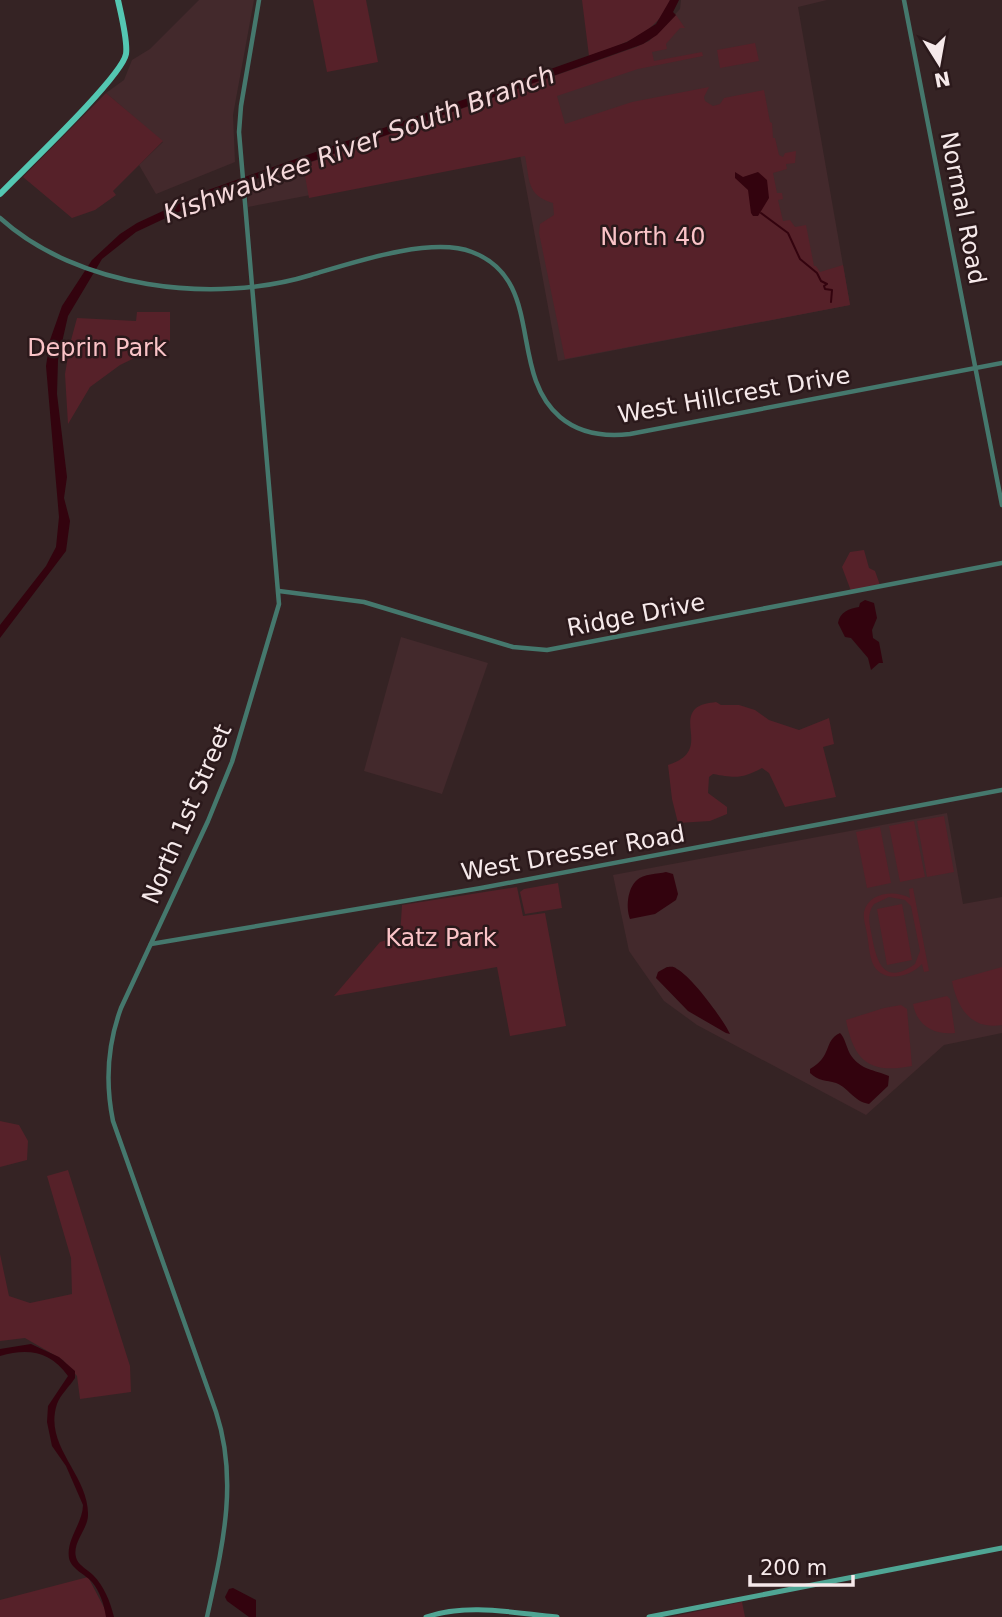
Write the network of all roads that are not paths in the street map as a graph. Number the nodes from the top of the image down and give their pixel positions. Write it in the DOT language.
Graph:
graph roads {
  1 [pos="118,0"];
  2 [pos="259,0"];
  3 [pos="904,0"];
  4 [pos="0,194"];
  5 [pos="0,218"];
  6 [pos="252,286"];
  7 [pos="1002,363"];
  8 [pos="975,368"];
  9 [pos="1002,505"];
  10 [pos="1002,563"];
  11 [pos="279,591"];
  12 [pos="1002,790"];
  13 [pos="150,945"];
  14 [pos="1002,1548"];
  15 [pos="207,1617"];
  16 [pos="426,1617"];
  17 [pos="557,1617"];
  18 [pos="649,1617"];
  1 -- 4 [label="main road"];
  2 -- 6 [label="street, North 1st Street"];
  3 -- 8 [label="street, Normal Road"];
  5 -- 6 [label="street, West Hillcrest Drive"];
  6 -- 8 [label="street, West Hillcrest Drive"];
  6 -- 11 [label="street, North 1st Street"];
  7 -- 8 [label="street, West Hillcrest Drive"];
  8 -- 9 [label="street, Normal Road"];
  10 -- 11 [label="street, Ridge Drive"];
  11 -- 13 [label="street, North 1st Street"];
  12 -- 13 [label="street, West Dresser Road"];
  13 -- 15 [label="street, North 1st Street"];
  14 -- 18 [label="main road"];
  16 -- 17 [label="main road"];
}
